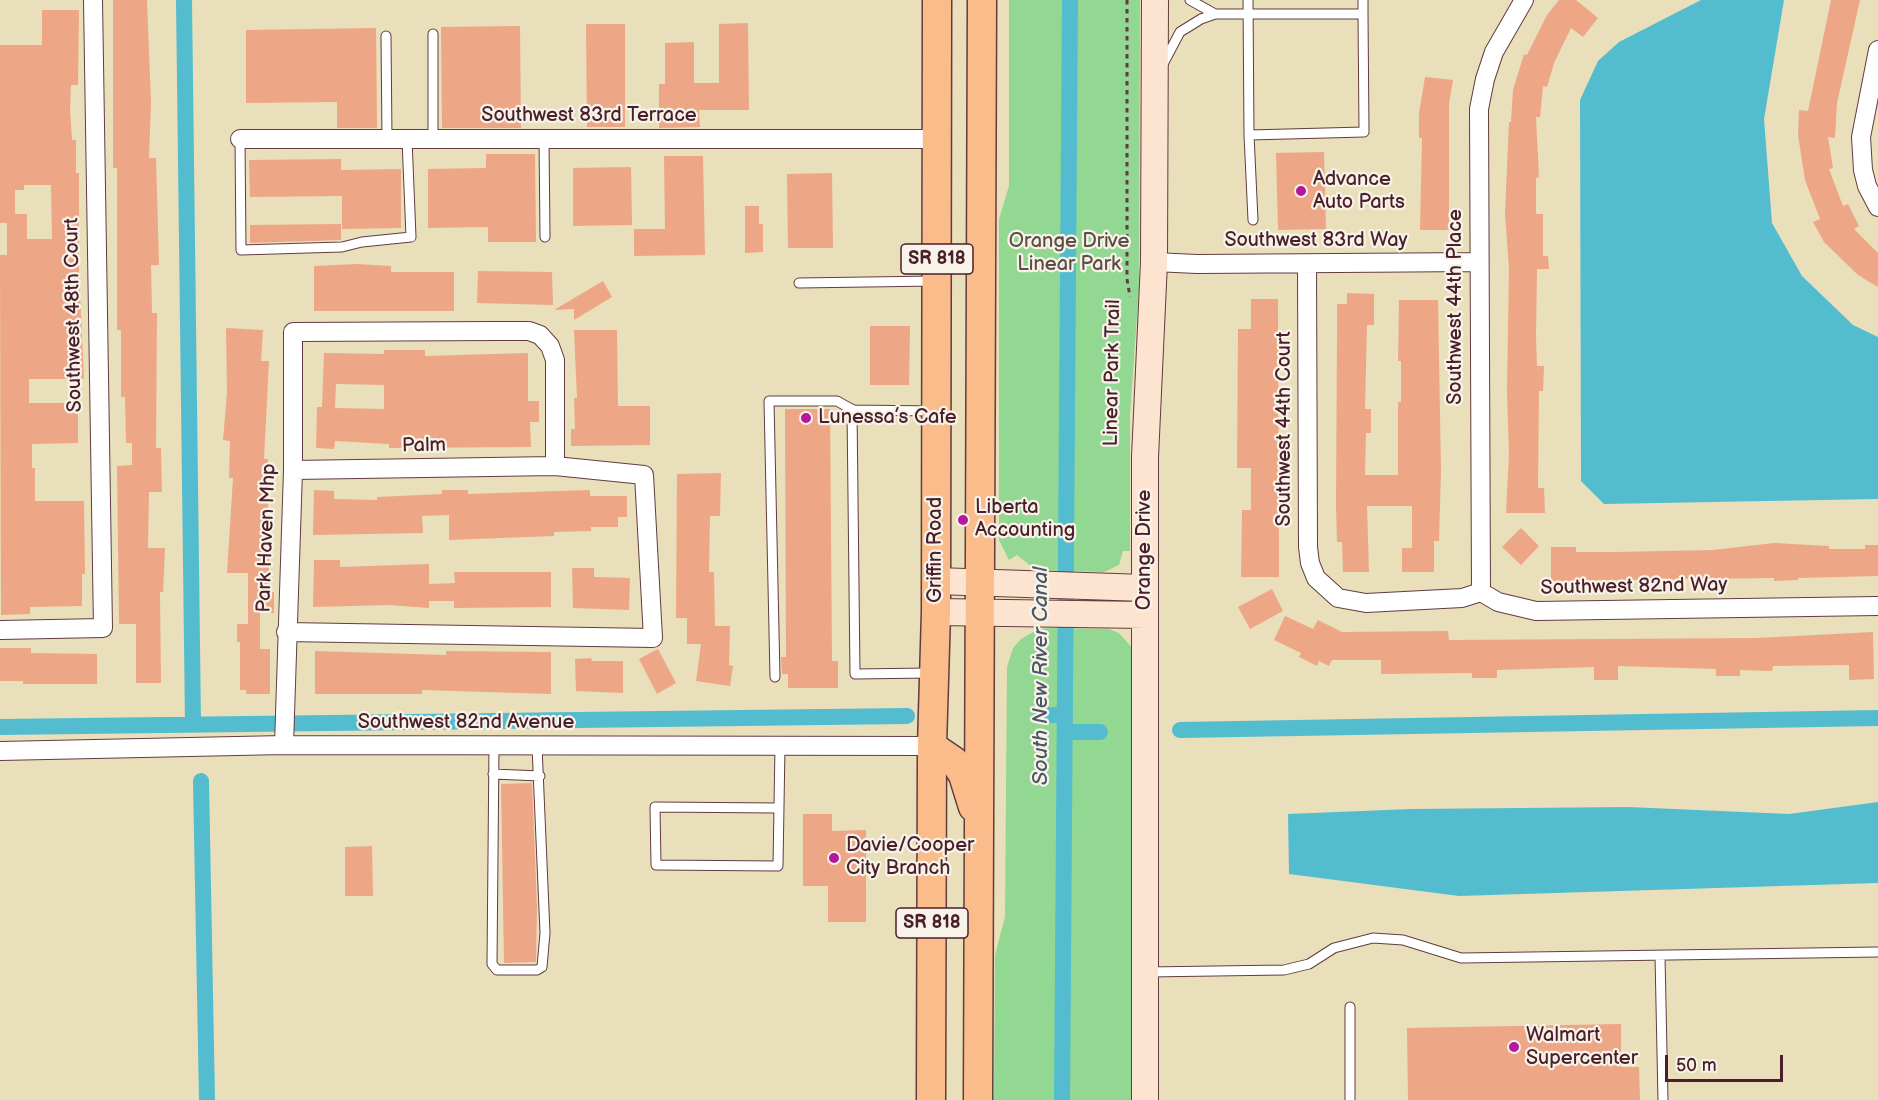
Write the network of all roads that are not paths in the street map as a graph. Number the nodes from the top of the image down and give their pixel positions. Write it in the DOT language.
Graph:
graph roads {
  1 [pos="93,0"];
  2 [pos="937,0"];
  3 [pos="982,0"];
  4 [pos="1155,0"];
  5 [pos="1190,0"];
  6 [pos="1248,0"];
  7 [pos="1363,0"];
  8 [pos="1524,0"];
  9 [pos="1215,14"];
  10 [pos="1248,14"];
  11 [pos="1363,14"];
  12 [pos="432,34"];
  13 [pos="386,36"];
  14 [pos="1878,50"];
  15 [pos="1153,81"];
  16 [pos="1249,135"];
  17 [pos="240,139"];
  18 [pos="387,139"];
  19 [pos="407,139"];
  20 [pos="433,139"];
  21 [pos="544,139"];
  22 [pos="937,139"];
  23 [pos="1878,207"];
  24 [pos="1253,220"];
  25 [pos="545,237"];
  26 [pos="1154,262"];
  27 [pos="1478,262"];
  28 [pos="1307,264"];
  29 [pos="937,281"];
  30 [pos="799,283"];
  31 [pos="852,409"];
  32 [pos="937,411"];
  33 [pos="555,466"];
  34 [pos="293,470"];
  35 [pos="936,580"];
  36 [pos="993,583"];
  37 [pos="1144,588"];
  38 [pos="1481,592"];
  39 [pos="1878,606"];
  40 [pos="936,612"];
  41 [pos="993,614"];
  42 [pos="1145,615"];
  43 [pos="0,630"];
  44 [pos="286,632"];
  45 [pos="934,673"];
  46 [pos="775,677"];
  47 [pos="284,744"];
  48 [pos="494,746"];
  49 [pos="537,746"];
  50 [pos="780,746"];
  51 [pos="932,746"];
  52 [pos="0,751"];
  53 [pos="493,774"];
  54 [pos="540,776"];
  55 [pos="777,808"];
  56 [pos="980,826"];
  57 [pos="1878,952"];
  58 [pos="1660,956"];
  59 [pos="1147,972"];
  60 [pos="1350,1007"];
  61 [pos="932,1100"];
  62 [pos="978,1100"];
  63 [pos="1145,1100"];
  64 [pos="1350,1100"];
  65 [pos="1663,1100"];
  1 -- 43 [label="street, Southwest 48th Court"];
  2 -- 22 [label="main road, Griffin Road / SR 818"];
  3 -- 36 [label="main road, SR 818"];
  4 -- 15 [label="street, Orange Drive"];
  5 -- 9 [label="lane"];
  6 -- 10 [label="lane"];
  7 -- 11 [label="lane"];
  8 -- 27 [label="street, Southwest 44th Place"];
  9 -- 10 [label="lane"];
  9 -- 15 [label="lane"];
  10 -- 11 [label="lane"];
  10 -- 16 [label="lane"];
  11 -- 16 [label="lane"];
  12 -- 20 [label="lane"];
  13 -- 18 [label="lane"];
  14 -- 23 [label="street"];
  15 -- 26 [label="street, Orange Drive"];
  16 -- 24 [label="lane"];
  17 -- 18 [label="street, Southwest 83rd Terrace"];
  17 -- 19 [label="lane"];
  18 -- 19 [label="street, Southwest 83rd Terrace"];
  19 -- 20 [label="street, Southwest 83rd Terrace"];
  20 -- 21 [label="street, Southwest 83rd Terrace"];
  21 -- 22 [label="street, Southwest 83rd Terrace"];
  21 -- 25 [label="lane"];
  22 -- 29 [label="main road, Griffin Road / SR 818"];
  26 -- 28 [label="street, Southwest 83rd Way"];
  26 -- 37 [label="street, Orange Drive"];
  27 -- 28 [label="street, Southwest 83rd Way"];
  27 -- 38 [label="street, Southwest 44th Place"];
  28 -- 38 [label="street, Southwest 44th Court"];
  29 -- 30 [label="lane"];
  29 -- 32 [label="main road, Griffin Road / SR 818"];
  31 -- 32 [label="lane"];
  31 -- 45 [label="lane"];
  31 -- 46 [label="lane"];
  32 -- 35 [label="main road, Griffin Road / SR 818"];
  33 -- 34 [label="street, Palm"];
  33 -- 34 [label="street, Park Haven Mhp"];
  33 -- 44 [label="street, Palm"];
  34 -- 44 [label="street, Park Haven Mhp"];
  35 -- 36 [label="street"];
  35 -- 40 [label="main road, Griffin Road / SR 818"];
  36 -- 37 [label="street"];
  36 -- 41 [label="main road, SR 818"];
  37 -- 42 [label="street, Orange Drive"];
  38 -- 39 [label="street, Southwest 82nd Way"];
  40 -- 41 [label="street"];
  40 -- 45 [label="main road, Griffin Road / SR 818"];
  41 -- 42 [label="street"];
  41 -- 56 [label="main road, SR 818"];
  42 -- 59 [label="street, Orange Drive"];
  44 -- 47 [label="street, Park Haven Mhp"];
  45 -- 51 [label="main road, Griffin Road / SR 818"];
  47 -- 48 [label="street, Southwest 82nd Avenue"];
  47 -- 52 [label="street, Southwest 82nd Avenue"];
  48 -- 49 [label="street, Southwest 82nd Avenue"];
  48 -- 53 [label="lane"];
  49 -- 50 [label="street, Southwest 82nd Avenue"];
  49 -- 54 [label="lane"];
  50 -- 51 [label="street, Southwest 82nd Avenue"];
  50 -- 55 [label="lane"];
  51 -- 56 [label="main road"];
  51 -- 61 [label="main road, Griffin Road / SR 818"];
  53 -- 54 [label="lane"];
  53 -- 54 [label="lane"];
  55 -- 55 [label="lane"];
  56 -- 62 [label="main road, SR 818"];
  57 -- 58 [label="lane"];
  58 -- 59 [label="lane"];
  58 -- 65 [label="lane"];
  59 -- 63 [label="street, Orange Drive"];
  60 -- 64 [label="lane"];
}
